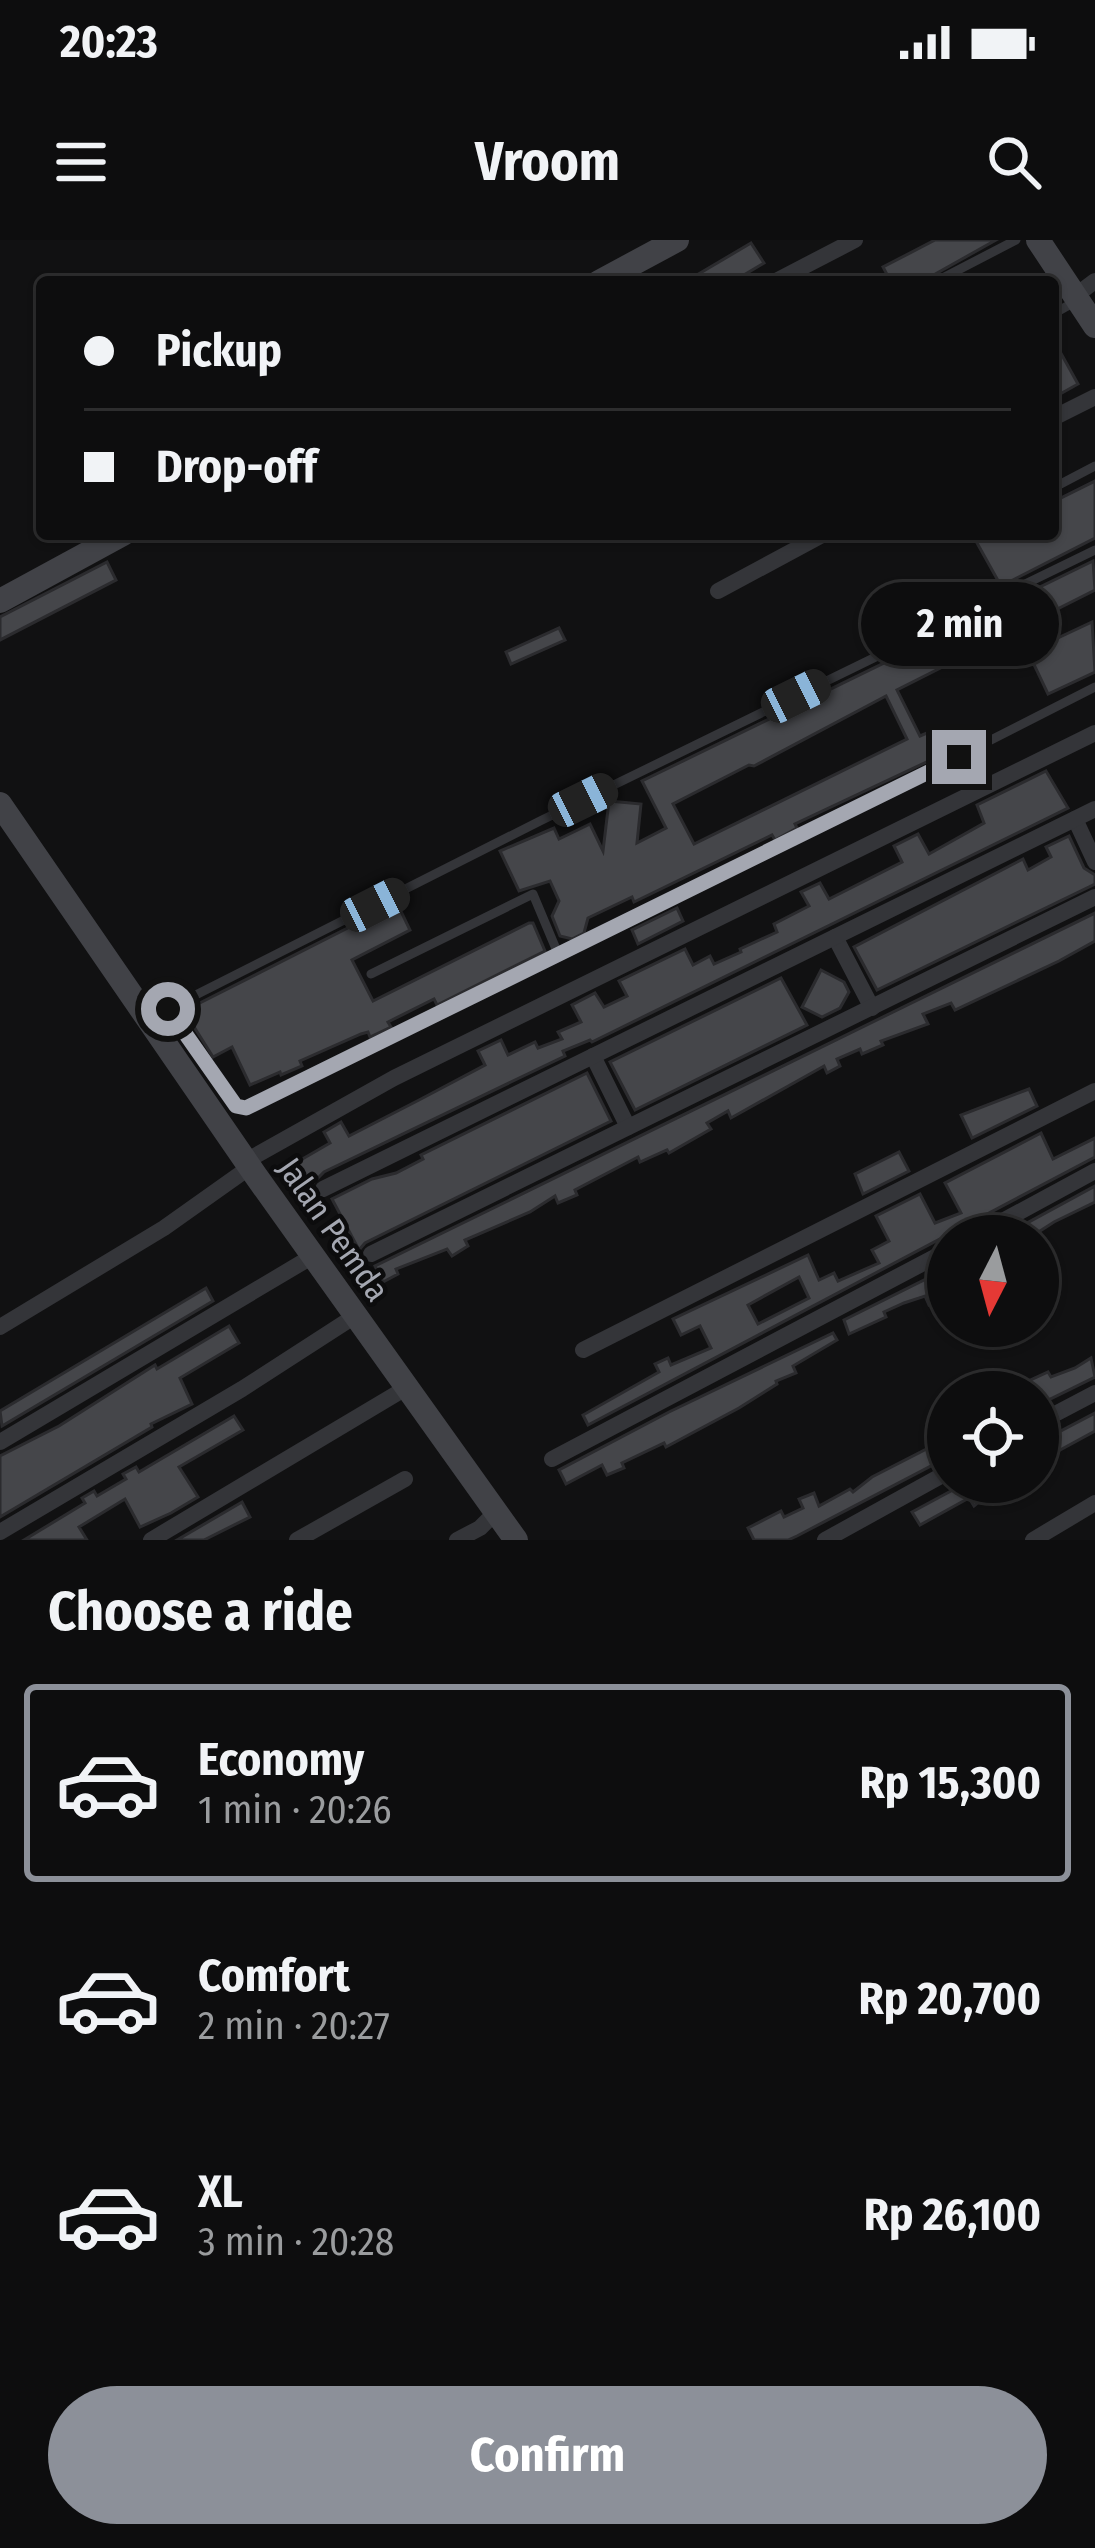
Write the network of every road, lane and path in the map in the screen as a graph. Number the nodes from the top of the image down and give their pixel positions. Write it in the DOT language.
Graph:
graph roads {
  1 [pos="677,240"];
  2 [pos="855,240"];
  3 [pos="1016,240"];
  4 [pos="1038,240"];
  5 [pos="610,276"];
  6 [pos="786,276"];
  7 [pos="947,276"];
  8 [pos="1082,293"];
  9 [pos="1095,326"];
  10 [pos="1095,397"];
  11 [pos="1059,415"];
  12 [pos="1095,466"];
  13 [pos="1059,485"];
  14 [pos="112,540"];
  15 [pos="813,540"];
  16 [pos="1095,550"];
  17 [pos="718,591"];
  18 [pos="0,602"];
  19 [pos="1095,687"];
  20 [pos="1095,733"];
  21 [pos="0,804"];
  22 [pos="1095,809"];
  23 [pos="1075,819"];
  24 [pos="1095,862"];
  25 [pos="1095,898"];
  26 [pos="835,937"];
  27 [pos="559,956"];
  28 [pos="371,974"];
  29 [pos="872,1008"];
  30 [pos="593,1056"];
  31 [pos="1095,1091"];
  32 [pos="628,1127"];
  33 [pos="248,1164"];
  34 [pos="1095,1171"];
  35 [pos="323,1189"];
  36 [pos="1013,1215"];
  37 [pos="371,1254"];
  38 [pos="313,1256"];
  39 [pos="927,1261"];
  40 [pos="355,1316"];
  41 [pos="0,1327"];
  42 [pos="584,1350"];
  43 [pos="406,1388"];
  44 [pos="1095,1393"];
  45 [pos="1059,1413"];
  46 [pos="0,1442"];
  47 [pos="552,1459"];
  48 [pos="405,1479"];
  49 [pos="927,1484"];
  50 [pos="1095,1503"];
  51 [pos="496,1510"];
  52 [pos="0,1532"];
  53 [pos="151,1540"];
  54 [pos="297,1540"];
  55 [pos="457,1540"];
  56 [pos="516,1540"];
  57 [pos="825,1540"];
  58 [pos="1033,1540"];
  1 -- 5 [label="street"];
  2 -- 6 [label="street"];
  3 -- 7 [label="lane"];
  4 -- 8 [label="street"];
  8 -- 9 [label="street"];
  10 -- 11 [label="street"];
  12 -- 13 [label="lane"];
  14 -- 18 [label="street"];
  15 -- 17 [label="street"];
  16 -- 27 [label="lane"];
  19 -- 27 [label="lane"];
  20 -- 33 [label="street"];
  21 -- 33 [label="street, Jalan Pemda"];
  22 -- 23 [label="street"];
  23 -- 24 [label="street"];
  23 -- 26 [label="street"];
  25 -- 29 [label="street"];
  26 -- 29 [label="street"];
  26 -- 30 [label="street"];
  27 -- 28 [label="lane"];
  29 -- 32 [label="street"];
  30 -- 32 [label="street"];
  30 -- 35 [label="street"];
  31 -- 42 [label="street"];
  32 -- 37 [label="street"];
  33 -- 38 [label="street, Jalan Pemda"];
  33 -- 41 [label="street"];
  34 -- 36 [label="street"];
  38 -- 40 [label="street, Jalan Pemda"];
  38 -- 46 [label="street"];
  39 -- 47 [label="street"];
  40 -- 43 [label="street, Jalan Pemda"];
  40 -- 52 [label="street"];
  43 -- 51 [label="street, Jalan Pemda"];
  43 -- 53 [label="street"];
  44 -- 45 [label="street"];
  48 -- 54 [label="street"];
  49 -- 57 [label="street"];
  50 -- 58 [label="street"];
  51 -- 55 [label="street"];
  51 -- 56 [label="street, Jalan Pemda"];
}
